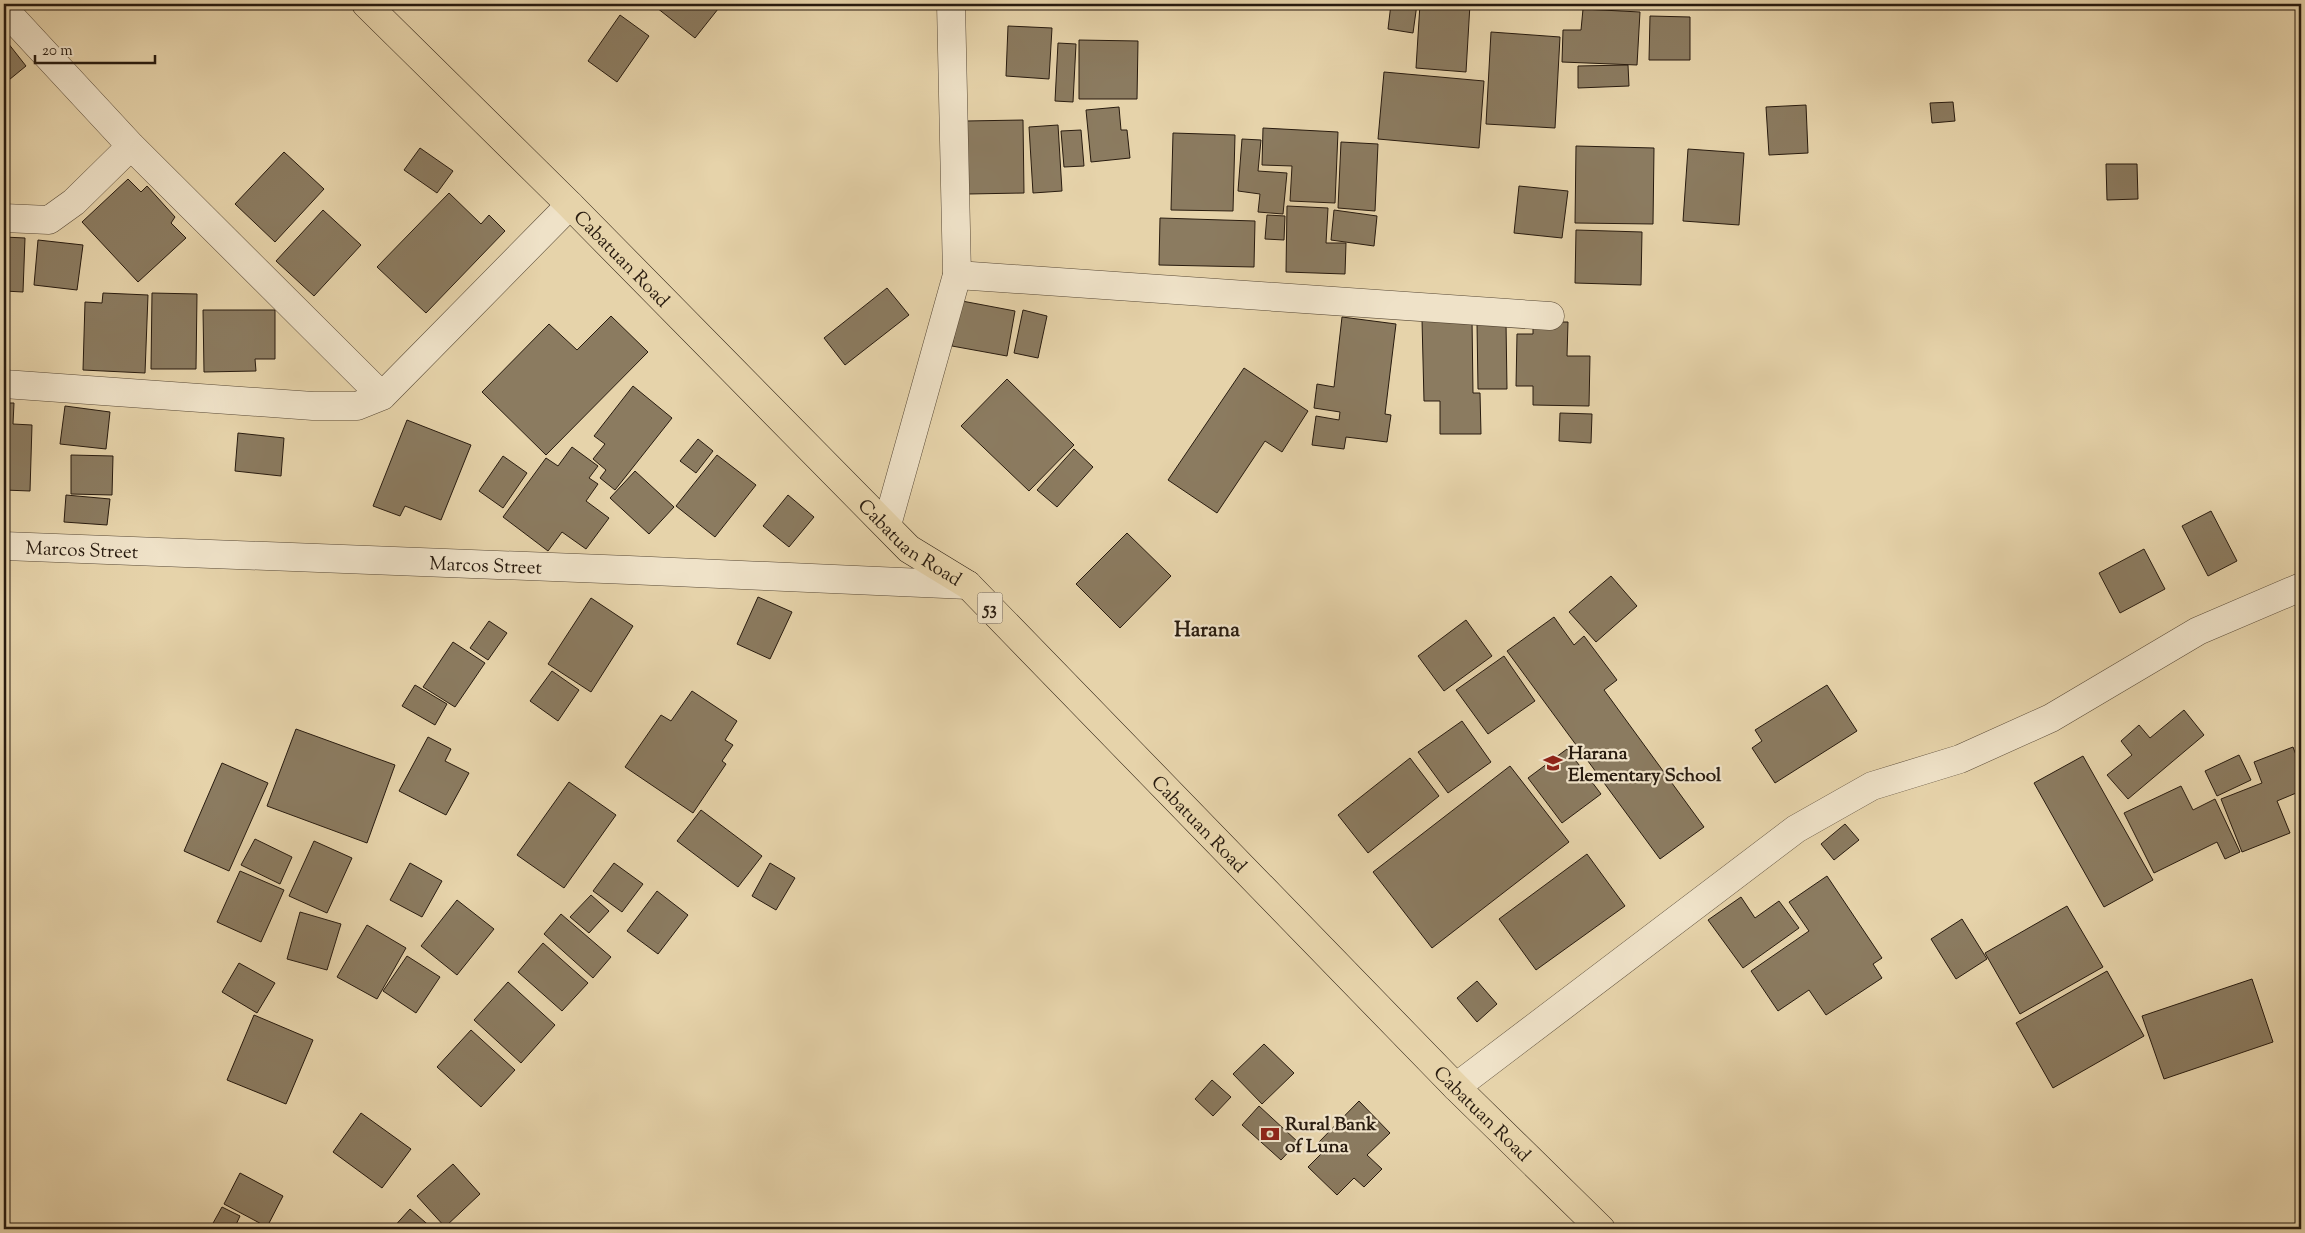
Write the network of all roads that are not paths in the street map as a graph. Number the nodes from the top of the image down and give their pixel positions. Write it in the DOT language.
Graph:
graph roads {
  1 [pos="366,4"];
  2 [pos="951,4"];
  3 [pos="4,9"];
  4 [pos="131,146"];
  5 [pos="570,205"];
  6 [pos="4,218"];
  7 [pos="957,275"];
  8 [pos="1550,316"];
  9 [pos="4,384"];
  10 [pos="382,396"];
  11 [pos="887,525"];
  12 [pos="4,546"];
  13 [pos="968,585"];
  14 [pos="2301,587"];
  15 [pos="1456,1087"];
  16 [pos="1601,1229"];
  1 -- 5 [label="highway, Cabatuan Road / 53"];
  2 -- 7 [label="street"];
  3 -- 4 [label="street"];
  4 -- 6 [label="street"];
  4 -- 10 [label="street"];
  5 -- 10 [label="street"];
  5 -- 11 [label="highway, Cabatuan Road / 53"];
  7 -- 8 [label="street"];
  7 -- 11 [label="street"];
  9 -- 10 [label="street"];
  11 -- 13 [label="highway, Cabatuan Road / 53"];
  12 -- 13 [label="street, Marcos Street"];
  13 -- 15 [label="highway, Cabatuan Road / 53"];
  14 -- 15 [label="street"];
  15 -- 16 [label="highway, Cabatuan Road / 53"];
}
